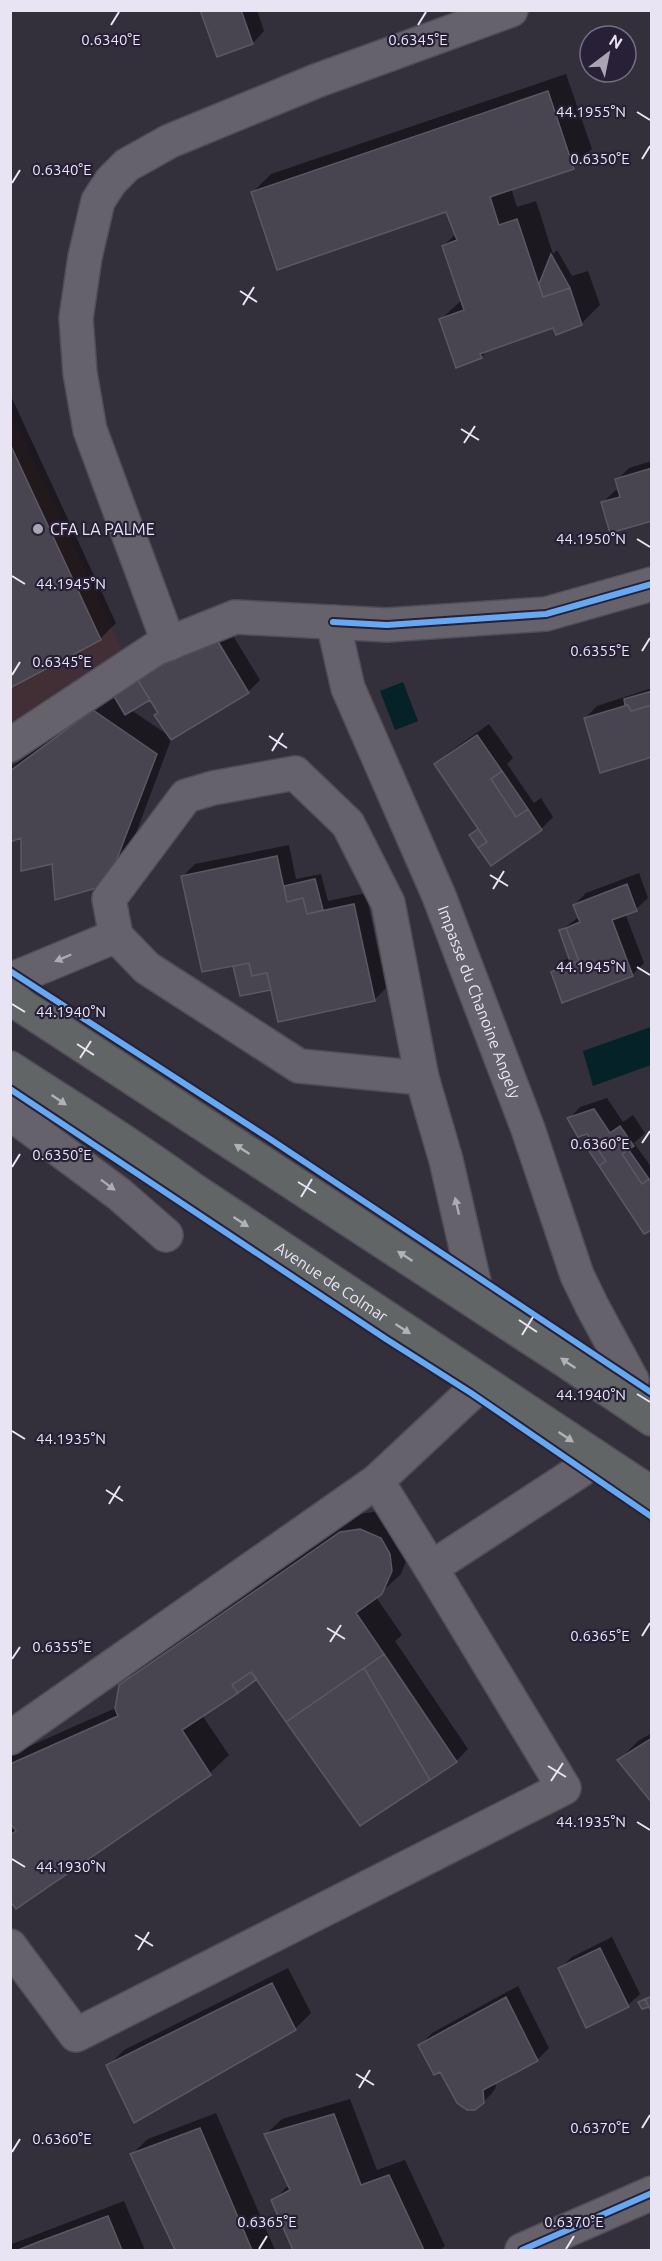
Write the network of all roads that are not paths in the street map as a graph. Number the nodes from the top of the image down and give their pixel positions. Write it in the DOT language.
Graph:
graph roads {
  1 [pos="511,10"];
  2 [pos="651,584"];
  3 [pos="333,622"];
  4 [pos="169,644"];
  5 [pos="10,745"];
  6 [pos="116,936"];
  7 [pos="10,980"];
  8 [pos="10,998"];
  9 [pos="10,1068"];
  10 [pos="422,1078"];
  11 [pos="10,1113"];
  12 [pos="166,1235"];
  13 [pos="479,1304"];
  14 [pos="480,1380"];
  15 [pos="633,1380"];
  16 [pos="651,1419"];
  17 [pos="596,1457"];
  18 [pos="377,1481"];
  19 [pos="651,1494"];
  20 [pos="431,1568"];
  21 [pos="10,1738"];
  22 [pos="10,1946"];
  23 [pos="651,2193"];
  24 [pos="522,2250"];
  1 -- 4 [label="street"];
  2 -- 3 [label="street"];
  3 -- 4 [label="street"];
  3 -- 15 [label="street, Impasse du Chanoine Angely"];
  4 -- 5 [label="street"];
  6 -- 7 [label="street, one-way"];
  6 -- 10 [label="street"];
  6 -- 10 [label="street"];
  13 -- 8 [label="main road, one-way"];
  9 -- 14 [label="main road, Avenue de Colmar, one-way"];
  13 -- 10 [label="street, one-way"];
  11 -- 12 [label="street, one-way"];
  16 -- 13 [label="main road, one-way"];
  14 -- 17 [label="main road, Avenue de Colmar, one-way"];
  14 -- 18 [label="street"];
  17 -- 19 [label="main road, Avenue de Colmar"];
  17 -- 20 [label="street"];
  18 -- 20 [label="street"];
  18 -- 21 [label="street"];
  20 -- 22 [label="street"];
  23 -- 24 [label="street"];
}
